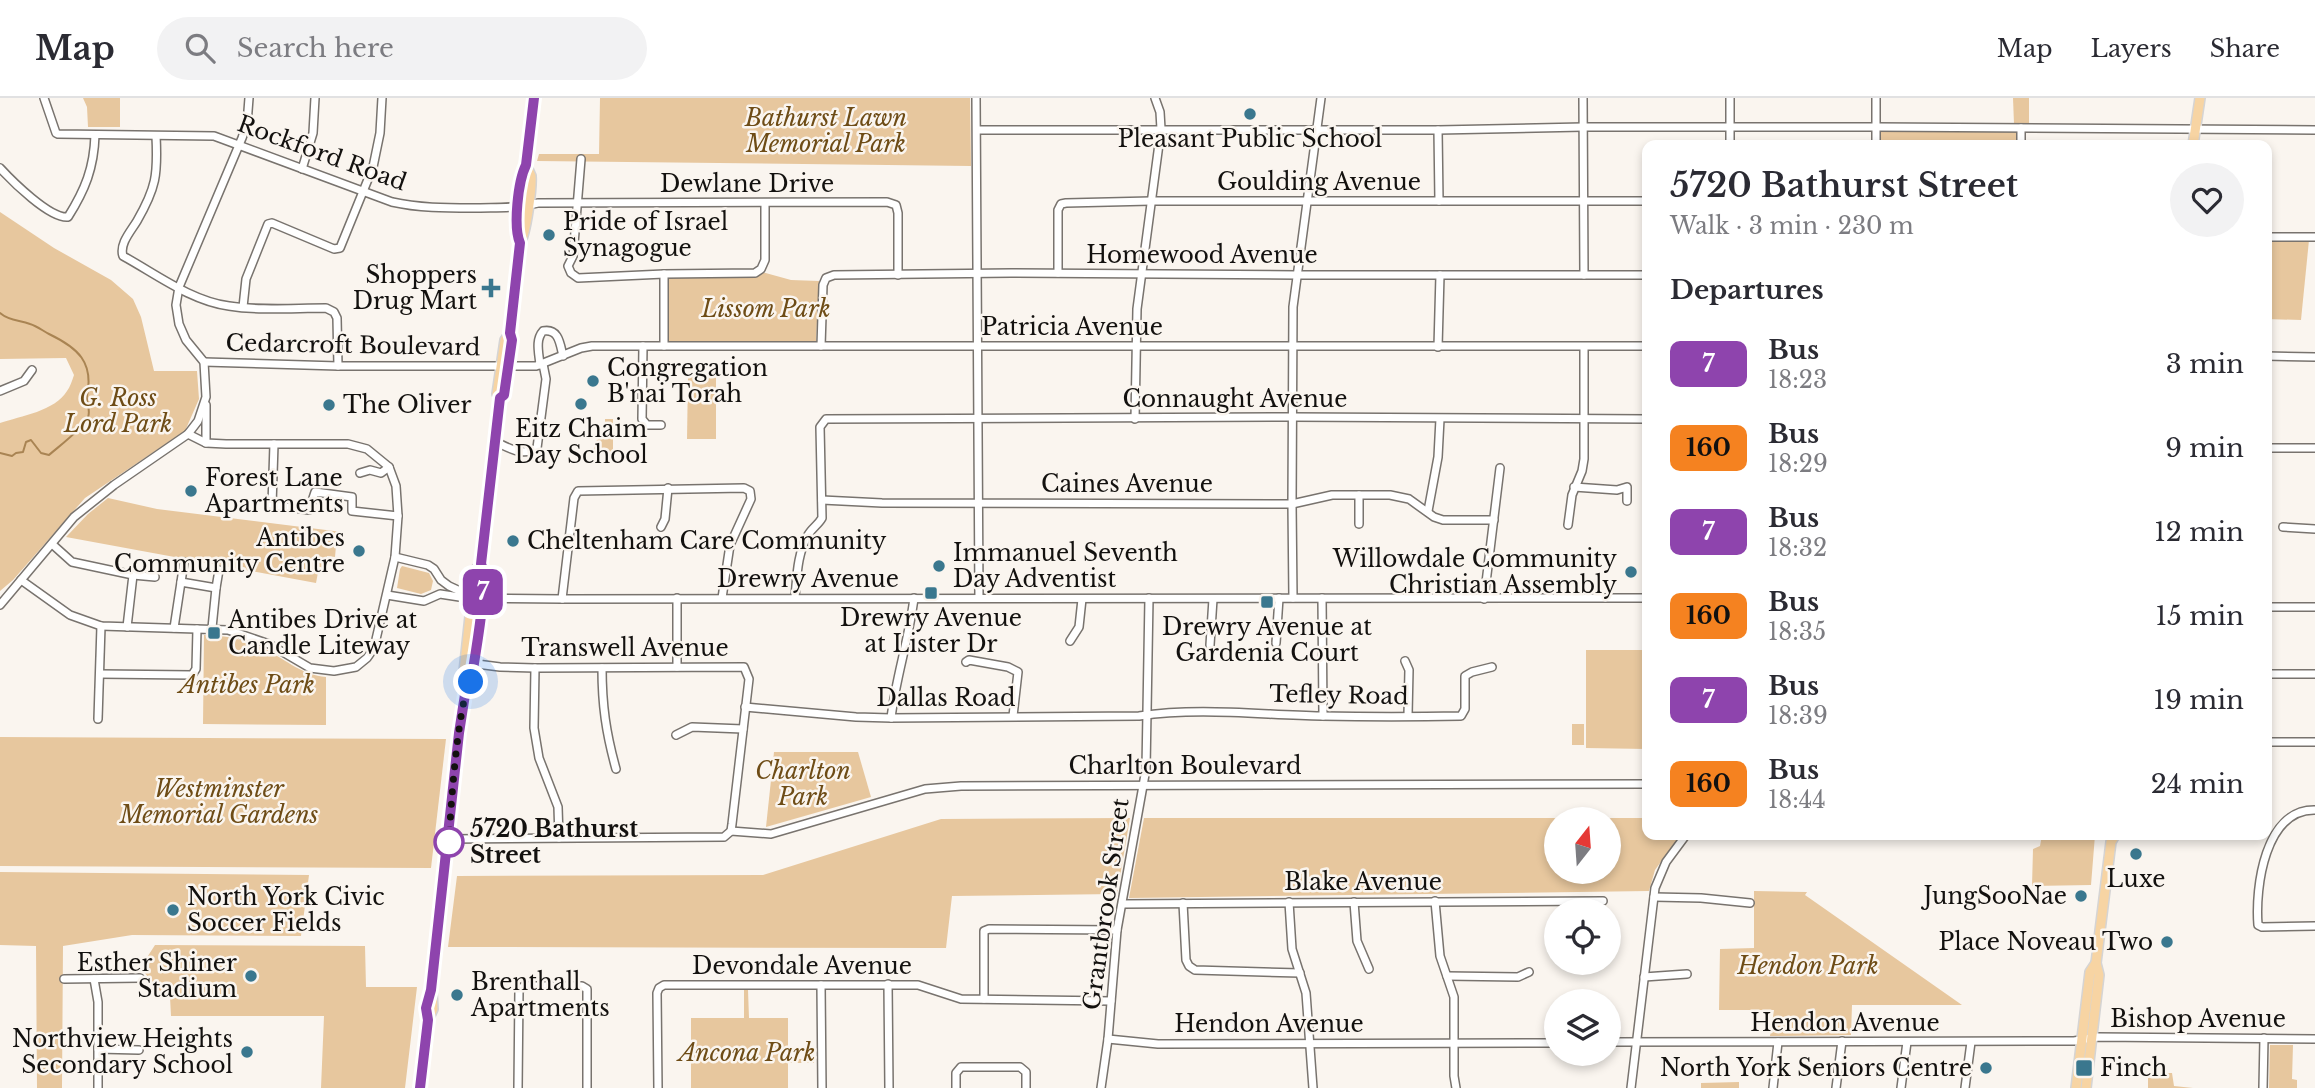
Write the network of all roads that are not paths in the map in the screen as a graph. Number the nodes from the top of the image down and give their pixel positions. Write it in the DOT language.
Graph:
graph roads {
  1 [pos="44,98"];
  2 [pos="249,98"];
  3 [pos="315,98"];
  4 [pos="382,98"];
  5 [pos="534,98"];
  6 [pos="976,98"];
  7 [pos="1155,98"];
  8 [pos="1321,98"];
  9 [pos="1583,98"];
  10 [pos="1730,98"];
  11 [pos="1876,98"];
  12 [pos="2200,98"];
  13 [pos="1583,127"];
  14 [pos="1730,127"];
  15 [pos="1876,127"];
  16 [pos="2196,127"];
  17 [pos="2021,128"];
  18 [pos="1161,129"];
  19 [pos="1317,129"];
  20 [pos="977,130"];
  21 [pos="1438,130"];
  22 [pos="2315,130"];
  23 [pos="95,135"];
  24 [pos="156,136"];
  25 [pos="1730,140"];
  26 [pos="1876,140"];
  27 [pos="2021,140"];
  28 [pos="2194,140"];
  29 [pos="240,144"];
  30 [pos="581,159"];
  31 [pos="0,168"];
  32 [pos="302,169"];
  33 [pos="364,192"];
  34 [pos="1151,201"];
  35 [pos="1308,201"];
  36 [pos="1439,201"];
  37 [pos="1583,201"];
  38 [pos="1642,201"];
  39 [pos="765,203"];
  40 [pos="578,204"];
  41 [pos="523,207"];
  42 [pos="2272,237"];
  43 [pos="2315,237"];
  44 [pos="1058,273"];
  45 [pos="664,274"];
  46 [pos="978,274"];
  47 [pos="1140,274"];
  48 [pos="898,275"];
  49 [pos="1297,275"];
  50 [pos="1440,275"];
  51 [pos="1584,275"];
  52 [pos="1642,275"];
  53 [pos="178,287"];
  54 [pos="243,307"];
  55 [pos="643,346"];
  56 [pos="664,346"];
  57 [pos="821,346"];
  58 [pos="978,346"];
  59 [pos="1135,346"];
  60 [pos="1292,346"];
  61 [pos="1438,346"];
  62 [pos="1642,346"];
  63 [pos="1584,347"];
  64 [pos="563,356"];
  65 [pos="2272,356"];
  66 [pos="2315,357"];
  67 [pos="204,362"];
  68 [pos="541,364"];
  69 [pos="505,365"];
  70 [pos="338,366"];
  71 [pos="32,370"];
  72 [pos="0,391"];
  73 [pos="206,397"];
  74 [pos="1292,417"];
  75 [pos="978,418"];
  76 [pos="1135,419"];
  77 [pos="1440,419"];
  78 [pos="1584,419"];
  79 [pos="1642,419"];
  80 [pos="661,425"];
  81 [pos="188,435"];
  82 [pos="496,442"];
  83 [pos="206,443"];
  84 [pos="274,444"];
  85 [pos="2272,448"];
  86 [pos="2315,448"];
  87 [pos="389,467"];
  88 [pos="1500,468"];
  89 [pos="360,473"];
  90 [pos="1574,487"];
  91 [pos="668,488"];
  92 [pos="1359,495"];
  93 [pos="822,500"];
  94 [pos="1627,501"];
  95 [pos="979,502"];
  96 [pos="1292,504"];
  97 [pos="1428,511"];
  98 [pos="398,516"];
  99 [pos="1494,520"];
  100 [pos="1359,524"];
  101 [pos="1568,525"];
  102 [pos="661,527"];
  103 [pos="2283,527"];
  104 [pos="2315,529"];
  105 [pos="52,544"];
  106 [pos="395,557"];
  107 [pos="184,562"];
  108 [pos="219,570"];
  109 [pos="133,575"];
  110 [pos="155,577"];
  111 [pos="21,580"];
  112 [pos="181,582"];
  113 [pos="216,588"];
  114 [pos="387,594"];
  115 [pos="795,597"];
  116 [pos="478,598"];
  117 [pos="677,598"];
  118 [pos="722,598"];
  119 [pos="914,598"];
  120 [pos="979,598"];
  121 [pos="1149,598"];
  122 [pos="1279,598"];
  123 [pos="1293,598"];
  124 [pos="1322,598"];
  125 [pos="1642,598"];
  126 [pos="562,599"];
  127 [pos="1082,599"];
  128 [pos="1213,599"];
  129 [pos="1484,599"];
  130 [pos="0,605"];
  131 [pos="2272,607"];
  132 [pos="2315,607"];
  133 [pos="101,626"];
  134 [pos="127,627"];
  135 [pos="174,628"];
  136 [pos="212,628"];
  137 [pos="197,629"];
  138 [pos="1070,641"];
  139 [pos="1276,643"];
  140 [pos="1210,645"];
  141 [pos="1405,661"];
  142 [pos="966,662"];
  143 [pos="469,663"];
  144 [pos="677,667"];
  145 [pos="1492,667"];
  146 [pos="535,668"];
  147 [pos="602,668"];
  148 [pos="100,674"];
  149 [pos="2272,674"];
  150 [pos="2315,674"];
  151 [pos="745,707"];
  152 [pos="1147,715"];
  153 [pos="1408,715"];
  154 [pos="1013,716"];
  155 [pos="1323,716"];
  156 [pos="891,718"];
  157 [pos="98,719"];
  158 [pos="743,729"];
  159 [pos="676,735"];
  160 [pos="2272,742"];
  161 [pos="2315,743"];
  162 [pos="616,769"];
  163 [pos="1642,784"];
  164 [pos="1142,785"];
  165 [pos="2315,810"];
  166 [pos="730,831"];
  167 [pos="559,838"];
  168 [pos="2272,838"];
  169 [pos="449,839"];
  170 [pos="1683,840"];
  171 [pos="2110,840"];
  172 [pos="2271,840"];
  173 [pos="1654,897"];
  174 [pos="1289,901"];
  175 [pos="1435,901"];
  176 [pos="1544,901"];
  177 [pos="1354,902"];
  178 [pos="1184,903"];
  179 [pos="1750,903"];
  180 [pos="1123,904"];
  181 [pos="2315,926"];
  182 [pos="1118,930"];
  183 [pos="1369,969"];
  184 [pos="1529,972"];
  185 [pos="1300,973"];
  186 [pos="1687,974"];
  187 [pos="1447,976"];
  188 [pos="140,978"];
  189 [pos="1644,978"];
  190 [pos="64,979"];
  191 [pos="93,979"];
  192 [pos="888,984"];
  193 [pos="821,985"];
  194 [pos="984,999"];
  195 [pos="1111,1000"];
  196 [pos="2264,1038"];
  197 [pos="2315,1039"];
  198 [pos="1108,1040"];
  199 [pos="2087,1040"];
  200 [pos="1842,1041"];
  201 [pos="1455,1042"];
  202 [pos="1544,1042"];
  203 [pos="1621,1042"];
  204 [pos="1637,1042"];
  205 [pos="1779,1042"];
  206 [pos="1907,1042"];
  207 [pos="1971,1042"];
  208 [pos="1310,1044"];
  209 [pos="98,1048"];
  210 [pos="139,1050"];
  211 [pos="98,1088"];
  212 [pos="420,1088"];
  213 [pos="518,1088"];
  214 [pos="587,1088"];
  215 [pos="657,1088"];
  216 [pos="822,1088"];
  217 [pos="889,1088"];
  218 [pos="956,1088"];
  219 [pos="1026,1088"];
  220 [pos="1101,1088"];
  221 [pos="1312,1088"];
  222 [pos="1456,1088"];
  223 [pos="1631,1088"];
  224 [pos="1773,1088"];
  225 [pos="1836,1088"];
  226 [pos="1901,1088"];
  227 [pos="1965,1088"];
  228 [pos="2076,1088"];
  229 [pos="2086,1088"];
  230 [pos="2263,1088"];
  1 -- 23 [label="street, Rockford Road"];
  2 -- 29 [label="street"];
  3 -- 32 [label="street"];
  4 -- 33 [label="street"];
  5 -- 41 [label="main road"];
  6 -- 20 [label="street"];
  7 -- 18 [label="street"];
  8 -- 19 [label="street"];
  9 -- 13 [label="street"];
  10 -- 14 [label="street"];
  11 -- 15 [label="street"];
  12 -- 16 [label="main road"];
  13 -- 14 [label="street"];
  13 -- 21 [label="street"];
  13 -- 37 [label="street"];
  14 -- 15 [label="street"];
  14 -- 25 [label="street"];
  15 -- 17 [label="street"];
  15 -- 26 [label="street"];
  16 -- 17 [label="street"];
  16 -- 22 [label="street"];
  16 -- 28 [label="main road"];
  17 -- 27 [label="street"];
  18 -- 19 [label="street"];
  18 -- 20 [label="street"];
  18 -- 34 [label="street"];
  19 -- 21 [label="street"];
  19 -- 35 [label="street"];
  20 -- 46 [label="street"];
  21 -- 36 [label="street"];
  23 -- 24 [label="street, Rockford Road"];
  23 -- 31 [label="street"];
  24 -- 29 [label="street, Rockford Road"];
  24 -- 53 [label="street"];
  29 -- 32 [label="street, Rockford Road"];
  29 -- 53 [label="street"];
  30 -- 40 [label="street"];
  32 -- 33 [label="street, Rockford Road"];
  33 -- 41 [label="street, Rockford Road"];
  33 -- 54 [label="street"];
  34 -- 35 [label="street, Goulding Avenue"];
  34 -- 44 [label="street, Goulding Avenue"];
  34 -- 47 [label="street"];
  35 -- 36 [label="street, Goulding Avenue"];
  35 -- 49 [label="street"];
  36 -- 37 [label="street, Goulding Avenue"];
  37 -- 38 [label="street, Goulding Avenue"];
  37 -- 51 [label="street"];
  39 -- 40 [label="street, Dewlane Drive"];
  39 -- 45 [label="street"];
  39 -- 48 [label="street, Dewlane Drive"];
  40 -- 41 [label="street, Dewlane Drive"];
  40 -- 45 [label="street"];
  41 -- 69 [label="main road"];
  42 -- 43 [label="street"];
  44 -- 46 [label="street, Homewood Avenue"];
  44 -- 47 [label="street, Homewood Avenue"];
  45 -- 56 [label="street"];
  46 -- 48 [label="street, Homewood Avenue"];
  46 -- 58 [label="street"];
  47 -- 49 [label="street, Homewood Avenue"];
  47 -- 59 [label="street"];
  48 -- 57 [label="street, Homewood Avenue"];
  49 -- 50 [label="street, Homewood Avenue"];
  49 -- 60 [label="street"];
  50 -- 51 [label="street, Homewood Avenue"];
  50 -- 61 [label="street"];
  51 -- 52 [label="street, Homewood Avenue"];
  53 -- 54 [label="street"];
  53 -- 67 [label="street"];
  54 -- 70 [label="street"];
  55 -- 56 [label="street, Patricia Avenue"];
  55 -- 64 [label="street, Patricia Avenue"];
  55 -- 80 [label="street"];
  56 -- 57 [label="street, Patricia Avenue"];
  57 -- 58 [label="street, Patricia Avenue"];
  58 -- 59 [label="street, Patricia Avenue"];
  58 -- 75 [label="street"];
  59 -- 60 [label="street, Patricia Avenue"];
  59 -- 76 [label="street"];
  60 -- 61 [label="street, Patricia Avenue"];
  60 -- 74 [label="street"];
  61 -- 63 [label="street, Patricia Avenue"];
  62 -- 63 [label="street, Patricia Avenue"];
  63 -- 78 [label="street"];
  64 -- 68 [label="street, Patricia Avenue"];
  64 -- 68 [label="street"];
  65 -- 66 [label="street"];
  67 -- 70 [label="street, Cedarcroft Boulevard"];
  67 -- 73 [label="street"];
  68 -- 69 [label="street, Patricia Avenue"];
  68 -- 82 [label="street"];
  69 -- 70 [label="street, Cedarcroft Boulevard"];
  69 -- 82 [label="main road"];
  71 -- 72 [label="street"];
  73 -- 81 [label="street"];
  73 -- 83 [label="street"];
  74 -- 76 [label="street, Connaught Avenue"];
  74 -- 77 [label="street, Connaught Avenue"];
  74 -- 96 [label="street"];
  75 -- 76 [label="street, Connaught Avenue"];
  75 -- 93 [label="street, Connaught Avenue"];
  75 -- 95 [label="street"];
  77 -- 78 [label="street, Connaught Avenue"];
  77 -- 97 [label="street"];
  78 -- 79 [label="street, Connaught Avenue"];
  78 -- 90 [label="street"];
  81 -- 83 [label="street"];
  81 -- 105 [label="street"];
  82 -- 116 [label="main road"];
  83 -- 84 [label="street"];
  84 -- 87 [label="street"];
  84 -- 98 [label="street"];
  85 -- 86 [label="street"];
  87 -- 89 [label="street"];
  87 -- 98 [label="street"];
  88 -- 99 [label="street"];
  90 -- 94 [label="street"];
  90 -- 101 [label="street"];
  91 -- 102 [label="street"];
  91 -- 118 [label="street"];
  91 -- 126 [label="street"];
  92 -- 96 [label="street, Caines Avenue"];
  92 -- 97 [label="street, Caines Avenue"];
  92 -- 100 [label="street"];
  93 -- 95 [label="street, Caines Avenue"];
  93 -- 115 [label="street"];
  95 -- 96 [label="street, Caines Avenue"];
  95 -- 120 [label="street"];
  96 -- 123 [label="street"];
  97 -- 99 [label="street, Caines Avenue"];
  98 -- 106 [label="street"];
  99 -- 129 [label="street"];
  103 -- 104 [label="street"];
  105 -- 109 [label="street"];
  105 -- 111 [label="street"];
  106 -- 114 [label="street"];
  106 -- 116 [label="street"];
  107 -- 112 [label="street"];
  108 -- 113 [label="street"];
  109 -- 110 [label="street"];
  109 -- 134 [label="street"];
  111 -- 130 [label="street"];
  111 -- 133 [label="street"];
  112 -- 113 [label="street"];
  112 -- 135 [label="street"];
  113 -- 136 [label="street"];
  114 -- 116 [label="street, Drewry Avenue"];
  114 -- 136 [label="street"];
  115 -- 118 [label="street, Drewry Avenue"];
  115 -- 119 [label="street, Drewry Avenue"];
  116 -- 126 [label="street, Drewry Avenue"];
  116 -- 143 [label="main road"];
  117 -- 118 [label="street, Drewry Avenue"];
  117 -- 126 [label="street, Drewry Avenue"];
  117 -- 144 [label="street"];
  119 -- 120 [label="street, Drewry Avenue"];
  119 -- 156 [label="street"];
  120 -- 127 [label="street, Drewry Avenue"];
  121 -- 127 [label="street, Drewry Avenue"];
  121 -- 128 [label="street, Drewry Avenue"];
  121 -- 152 [label="street, Grantbrook Street"];
  122 -- 123 [label="street, Drewry Avenue"];
  122 -- 128 [label="street, Drewry Avenue"];
  122 -- 139 [label="street"];
  123 -- 124 [label="street, Drewry Avenue"];
  124 -- 129 [label="street, Drewry Avenue"];
  124 -- 155 [label="street"];
  125 -- 129 [label="street, Drewry Avenue"];
  127 -- 138 [label="street"];
  128 -- 140 [label="street"];
  131 -- 132 [label="street"];
  133 -- 134 [label="street"];
  133 -- 148 [label="street"];
  134 -- 135 [label="street"];
  135 -- 137 [label="street"];
  136 -- 137 [label="street"];
  137 -- 148 [label="street"];
  141 -- 153 [label="street"];
  142 -- 154 [label="street"];
  143 -- 146 [label="street, Transwell Avenue"];
  143 -- 169 [label="main road"];
  144 -- 147 [label="street, Transwell Avenue"];
  144 -- 151 [label="street, Transwell Avenue"];
  145 -- 153 [label="street, Tefley Road"];
  146 -- 147 [label="street, Transwell Avenue"];
  146 -- 167 [label="street"];
  147 -- 162 [label="street"];
  148 -- 157 [label="street"];
  149 -- 150 [label="street"];
  151 -- 156 [label="street, Dallas Road"];
  151 -- 158 [label="street"];
  152 -- 154 [label="street, Dallas Road"];
  152 -- 155 [label="street, Tefley Road"];
  152 -- 164 [label="street, Grantbrook Street"];
  153 -- 155 [label="street, Tefley Road"];
  154 -- 156 [label="street, Dallas Road"];
  158 -- 159 [label="street"];
  158 -- 166 [label="street"];
  160 -- 161 [label="street"];
  163 -- 164 [label="street, Charlton Boulevard"];
  164 -- 166 [label="street, Charlton Boulevard"];
  164 -- 180 [label="street, Grantbrook Street"];
  165 -- 168 [label="street"];
  166 -- 167 [label="street, Charlton Boulevard"];
  167 -- 169 [label="street, Charlton Boulevard"];
  169 -- 212 [label="main road"];
  170 -- 173 [label="street"];
  171 -- 199 [label="main road"];
  172 -- 181 [label="street"];
  173 -- 179 [label="street"];
  173 -- 189 [label="street"];
  174 -- 177 [label="street, Blake Avenue"];
  174 -- 178 [label="street, Blake Avenue"];
  174 -- 185 [label="street"];
  175 -- 176 [label="street, Blake Avenue"];
  175 -- 177 [label="street, Blake Avenue"];
  175 -- 187 [label="street"];
  177 -- 183 [label="street"];
  178 -- 180 [label="street, Blake Avenue"];
  178 -- 185 [label="street"];
  180 -- 182 [label="street, Grantbrook Street"];
  182 -- 194 [label="street"];
  182 -- 195 [label="street, Grantbrook Street"];
  184 -- 187 [label="street"];
  185 -- 208 [label="street"];
  186 -- 189 [label="street"];
  187 -- 201 [label="street"];
  188 -- 191 [label="street"];
  189 -- 204 [label="street"];
  190 -- 191 [label="street"];
  191 -- 209 [label="street"];
  192 -- 193 [label="street, Devondale Avenue"];
  192 -- 194 [label="street, Devondale Avenue"];
  192 -- 217 [label="street"];
  193 -- 215 [label="street, Devondale Avenue"];
  193 -- 216 [label="street"];
  194 -- 195 [label="street, Devondale Avenue"];
  195 -- 198 [label="street, Grantbrook Street"];
  196 -- 197 [label="street, Bishop Avenue"];
  196 -- 199 [label="street, Bishop Avenue"];
  196 -- 230 [label="street"];
  198 -- 208 [label="street, Hendon Avenue"];
  198 -- 220 [label="street, Grantbrook Street"];
  199 -- 207 [label="street, Hendon Avenue"];
  199 -- 228 [label="main road"];
  199 -- 229 [label="main road"];
  200 -- 205 [label="street, Hendon Avenue"];
  200 -- 206 [label="street, Hendon Avenue"];
  200 -- 225 [label="street"];
  201 -- 202 [label="street, Hendon Avenue"];
  201 -- 208 [label="street, Hendon Avenue"];
  201 -- 222 [label="street"];
  203 -- 204 [label="street, Hendon Avenue"];
  204 -- 205 [label="street, Hendon Avenue"];
  204 -- 223 [label="street"];
  205 -- 224 [label="street"];
  206 -- 207 [label="street, Hendon Avenue"];
  206 -- 226 [label="street"];
  207 -- 227 [label="street"];
  208 -- 221 [label="street"];
  209 -- 210 [label="street"];
  209 -- 211 [label="street"];
  213 -- 214 [label="street"];
  218 -- 219 [label="street"];
}
